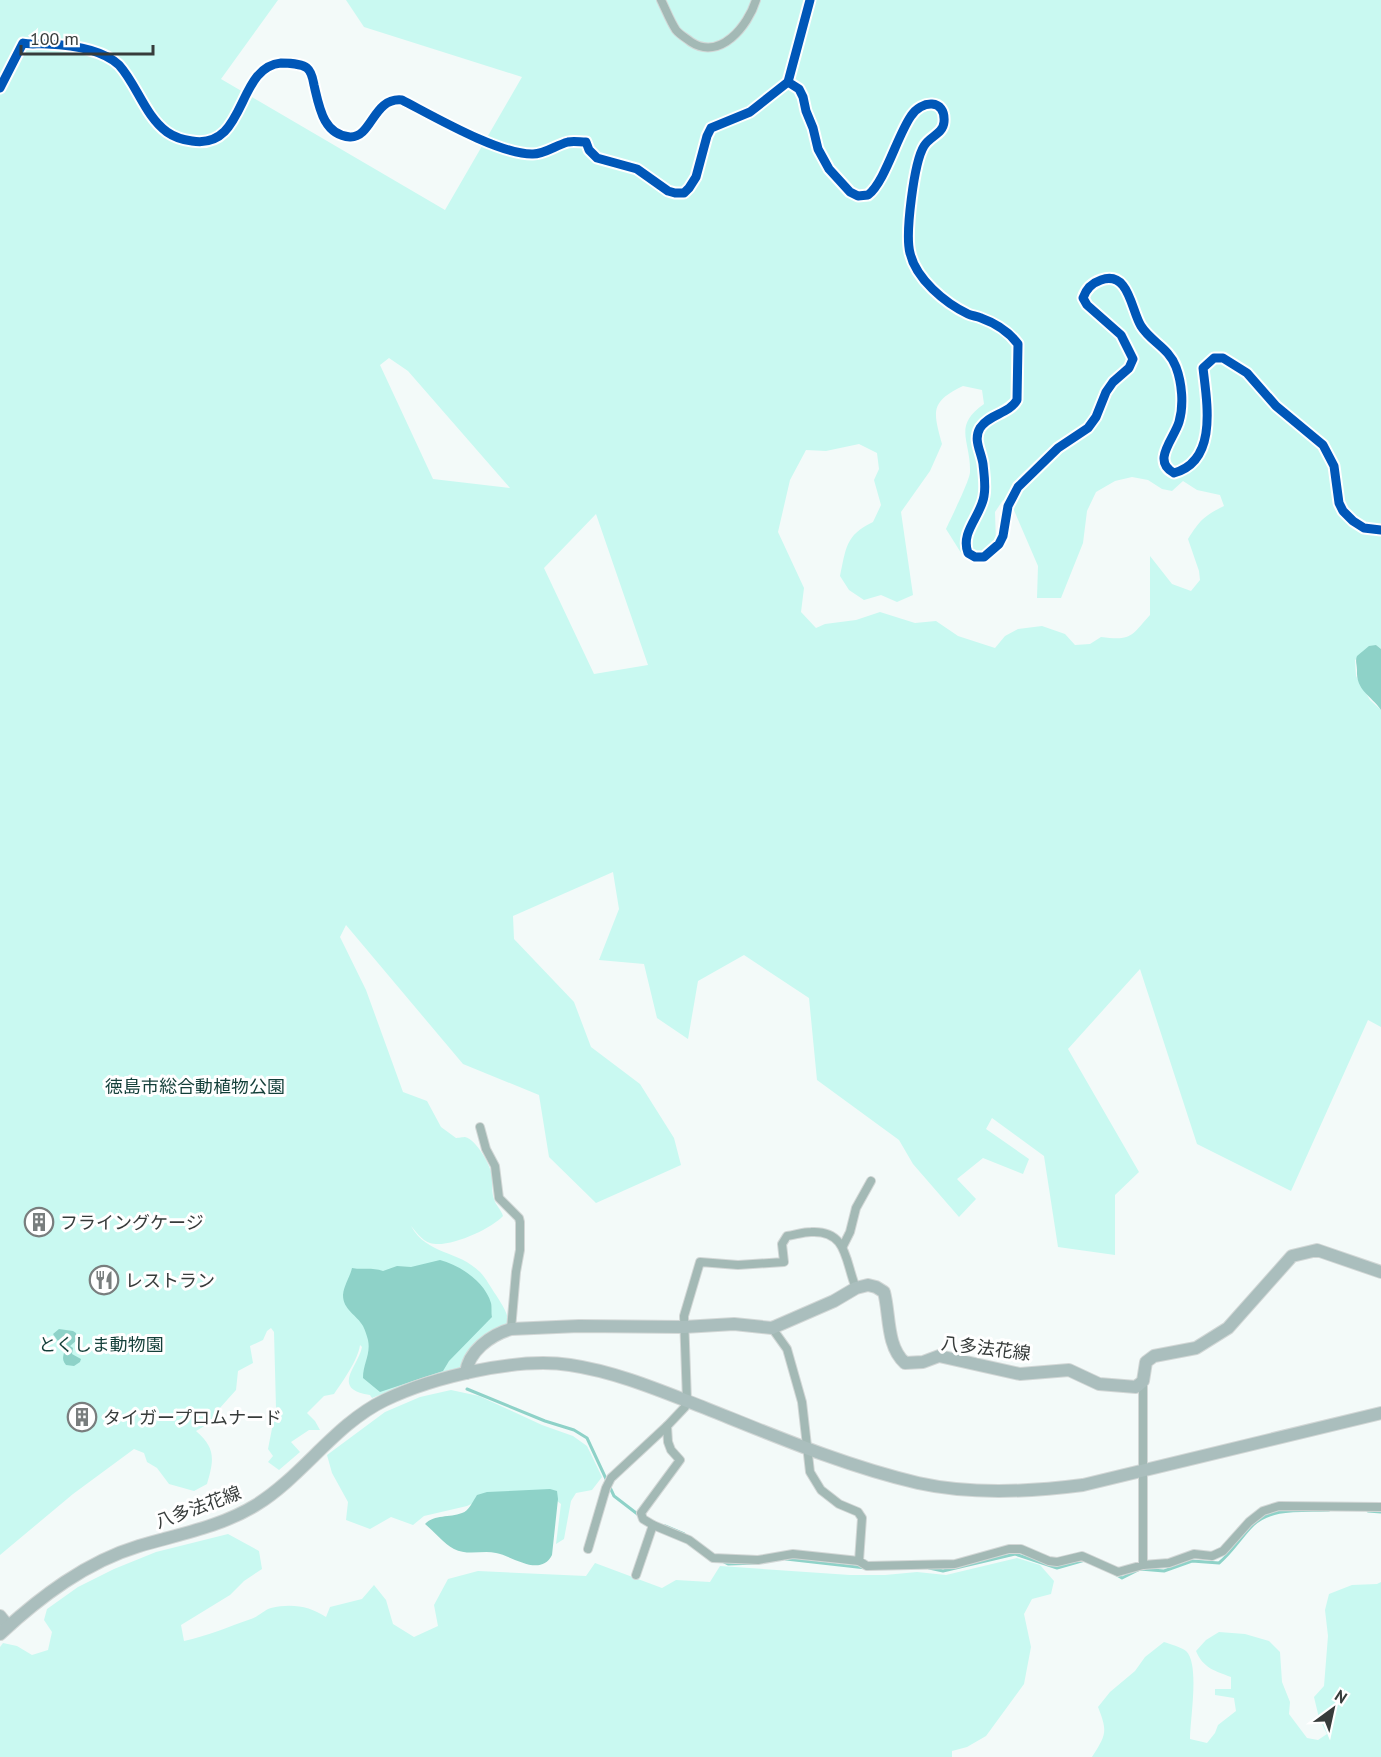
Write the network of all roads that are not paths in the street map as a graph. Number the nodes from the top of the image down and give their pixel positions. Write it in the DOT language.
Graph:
graph roads {
  1 [pos="661,0"];
  2 [pos="756,0"];
  3 [pos="810,0"];
  4 [pos="788,82"];
  5 [pos="0,88"];
  6 [pos="1381,530"];
  7 [pos="480,1128"];
  8 [pos="871,1181"];
  9 [pos="843,1246"];
  10 [pos="1381,1272"];
  11 [pos="856,1288"];
  12 [pos="684,1326"];
  13 [pos="772,1328"];
  14 [pos="511,1329"];
  15 [pos="466,1374"];
  16 [pos="1143,1381"];
  17 [pos="687,1401"];
  18 [pos="1381,1413"];
  19 [pos="667,1426"];
  20 [pos="806,1448"];
  21 [pos="1144,1471"];
  22 [pos="1381,1507"];
  23 [pos="653,1525"];
  24 [pos="588,1549"];
  25 [pos="859,1561"];
  26 [pos="1143,1565"];
  27 [pos="636,1575"];
  28 [pos="0,1616"];
  29 [pos="4,1630"];
  1 -- 2 [label="street"];
  3 -- 4 [label="street"];
  4 -- 5 [label="street"];
  4 -- 6 [label="street"];
  7 -- 14 [label="street"];
  8 -- 9 [label="street"];
  9 -- 11 [label="street"];
  9 -- 12 [label="street"];
  10 -- 16 [label="main road"];
  11 -- 13 [label="main road"];
  11 -- 16 [label="main road, 八多法花線"];
  12 -- 13 [label="main road"];
  12 -- 14 [label="main road"];
  12 -- 17 [label="street"];
  13 -- 20 [label="street"];
  14 -- 15 [label="main road"];
  15 -- 17 [label="main road, 八多法花線"];
  15 -- 29 [label="main road, 八多法花線"];
  16 -- 21 [label="street"];
  17 -- 19 [label="street"];
  17 -- 20 [label="main road, 八多法花線"];
  18 -- 21 [label="main road, 八多法花線"];
  19 -- 23 [label="street"];
  19 -- 24 [label="street"];
  20 -- 21 [label="main road, 八多法花線"];
  20 -- 25 [label="street"];
  21 -- 26 [label="street"];
  22 -- 26 [label="street"];
  23 -- 25 [label="street"];
  23 -- 27 [label="street"];
  25 -- 26 [label="street"];
  28 -- 29 [label="main road"];
}
